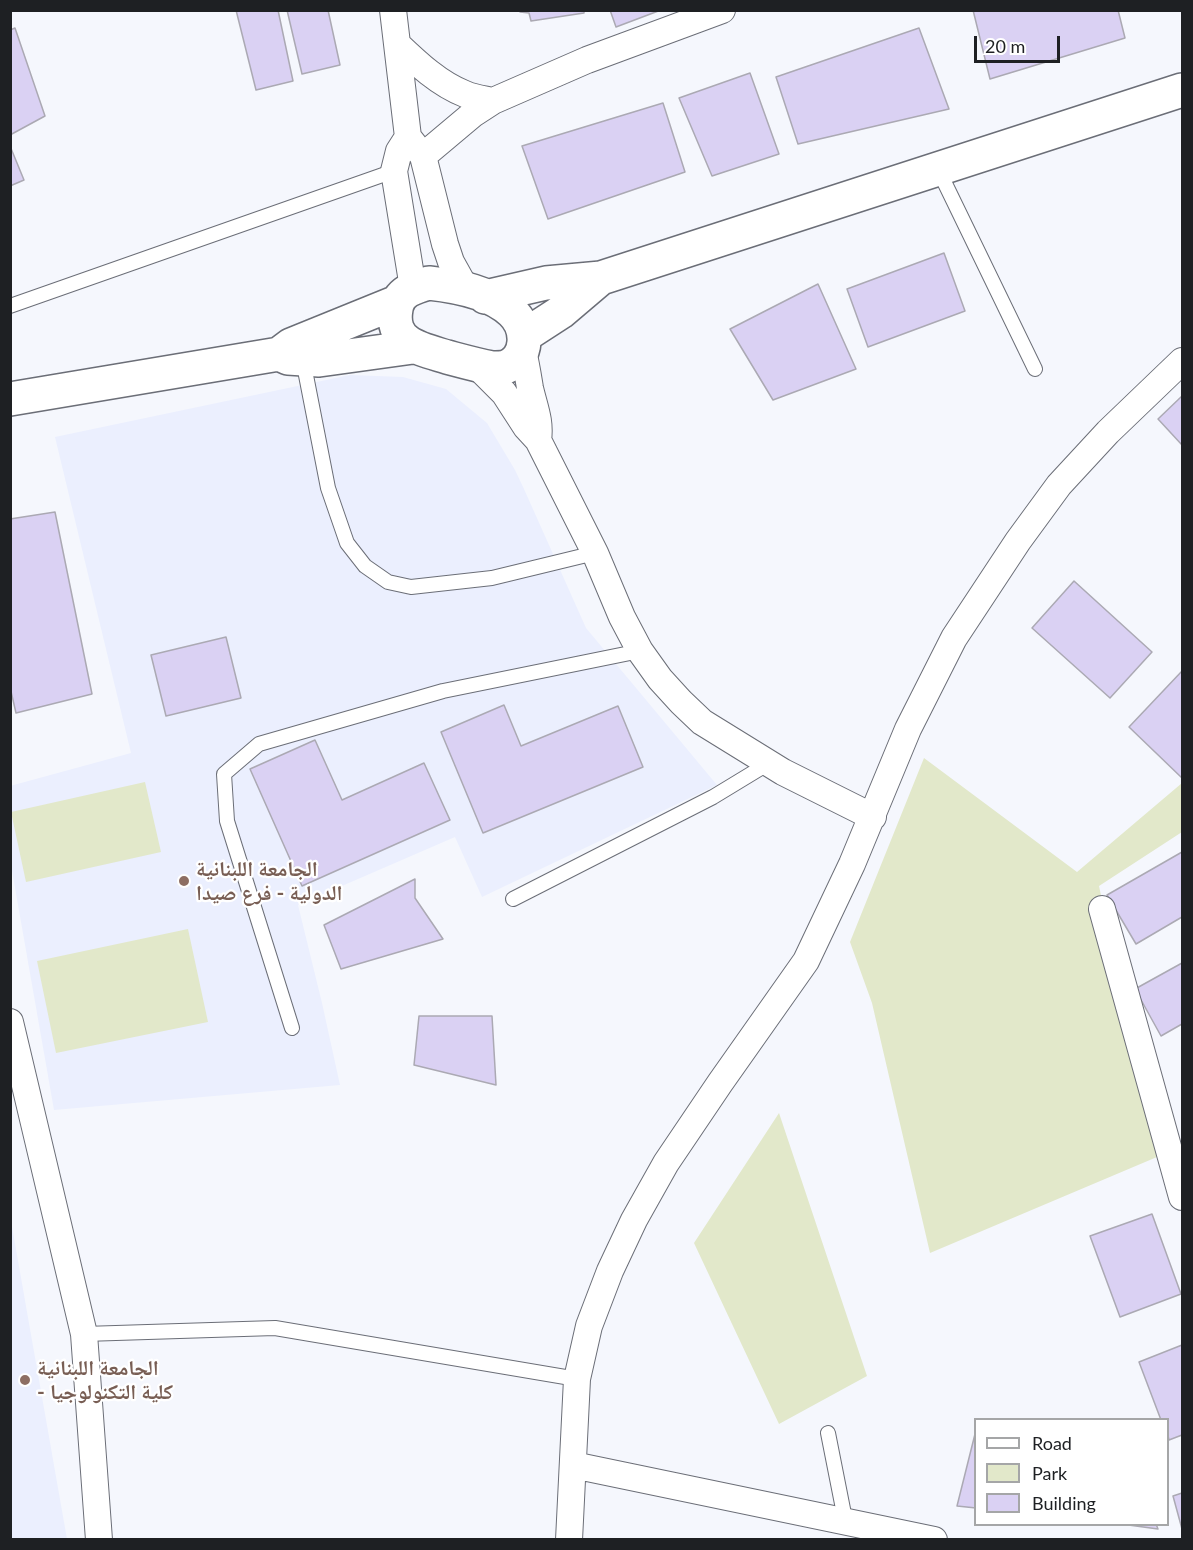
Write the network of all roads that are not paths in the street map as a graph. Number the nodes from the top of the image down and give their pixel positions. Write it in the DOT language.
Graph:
graph roads {
  1 [pos="393,10"];
  2 [pos="722,10"];
  3 [pos="397,44"];
  4 [pos="1182,90"];
  5 [pos="493,100"];
  6 [pos="416,146"];
  7 [pos="938,170"];
  8 [pos="394,171"];
  9 [pos="601,278"];
  10 [pos="476,293"];
  11 [pos="405,295"];
  12 [pos="10,306"];
  13 [pos="524,344"];
  14 [pos="413,347"];
  15 [pos="291,357"];
  16 [pos="1182,361"];
  17 [pos="476,364"];
  18 [pos="1035,369"];
  19 [pos="10,399"];
  20 [pos="538,440"];
  21 [pos="595,553"];
  22 [pos="640,651"];
  23 [pos="769,763"];
  24 [pos="873,817"];
  25 [pos="513,899"];
  26 [pos="1102,909"];
  27 [pos="10,1022"];
  28 [pos="292,1028"];
  29 [pos="1182,1197"];
  30 [pos="84,1334"];
  31 [pos="577,1379"];
  32 [pos="828,1433"];
  33 [pos="573,1465"];
  34 [pos="845,1521"];
  35 [pos="99,1539"];
  36 [pos="569,1539"];
  37 [pos="934,1539"];
  1 -- 3 [label="street"];
  2 -- 5 [label="street"];
  3 -- 5 [label="street"];
  3 -- 6 [label="street"];
  4 -- 7 [label="street"];
  5 -- 6 [label="street"];
  6 -- 8 [label="street"];
  6 -- 10 [label="street"];
  7 -- 9 [label="street"];
  7 -- 18 [label="lane"];
  8 -- 11 [label="street"];
  8 -- 12 [label="lane"];
  9 -- 10 [label="street"];
  9 -- 13 [label="street"];
  10 -- 11 [label="street"];
  10 -- 13 [label="street"];
  11 -- 14 [label="street"];
  11 -- 15 [label="street"];
  13 -- 17 [label="street"];
  13 -- 20 [label="street"];
  14 -- 15 [label="street"];
  14 -- 17 [label="street"];
  15 -- 19 [label="street"];
  15 -- 21 [label="lane"];
  16 -- 24 [label="street"];
  17 -- 20 [label="street"];
  20 -- 21 [label="street"];
  21 -- 22 [label="street"];
  22 -- 23 [label="street"];
  22 -- 28 [label="lane"];
  23 -- 24 [label="street"];
  23 -- 25 [label="lane"];
  24 -- 31 [label="street"];
  26 -- 29 [label="street"];
  27 -- 30 [label="street"];
  30 -- 31 [label="lane"];
  30 -- 35 [label="street"];
  31 -- 33 [label="street"];
  32 -- 34 [label="lane"];
  33 -- 34 [label="street"];
  33 -- 36 [label="street"];
  34 -- 37 [label="street"];
}
